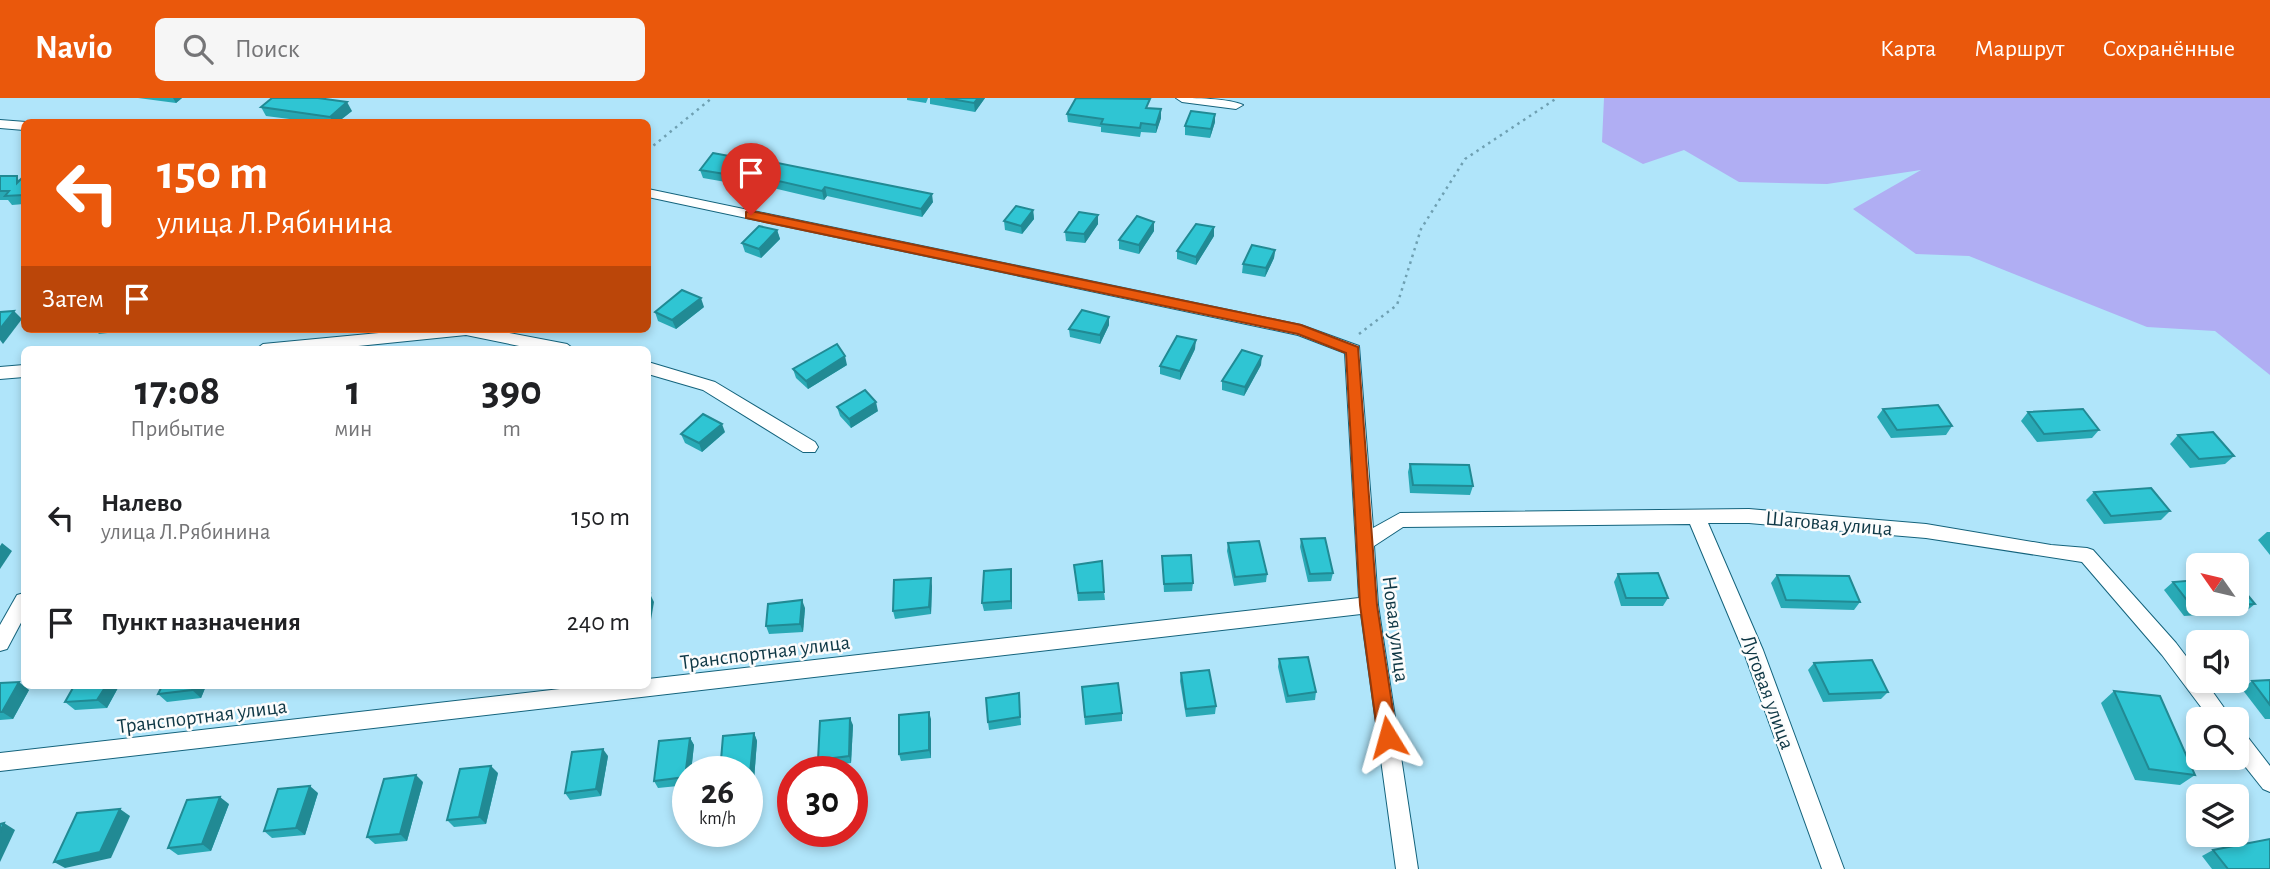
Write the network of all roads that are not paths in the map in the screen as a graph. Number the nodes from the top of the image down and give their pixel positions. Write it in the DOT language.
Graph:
graph roads {
  1 [pos="1182,98"];
  2 [pos="1236,105"];
  3 [pos="0,124"];
  4 [pos="21,127"];
  5 [pos="651,194"];
  6 [pos="435,333"];
  7 [pos="481,333"];
  8 [pos="303,346"];
  9 [pos="547,346"];
  10 [pos="651,369"];
  11 [pos="21,371"];
  12 [pos="0,373"];
  13 [pos="809,447"];
  14 [pos="1697,518"];
  15 [pos="1364,543"];
  16 [pos="1368,605"];
  17 [pos="21,606"];
  18 [pos="0,643"];
  19 [pos="651,687"];
  20 [pos="636,689"];
  21 [pos="2213,707"];
  22 [pos="2249,755"];
  23 [pos="0,762"];
  24 [pos="2270,782"];
  25 [pos="1406,869"];
  26 [pos="1833,869"];
  1 -- 2 [label="street"];
  3 -- 4 [label="street"];
  5 -- 15 [label="street, Новая улица"];
  6 -- 8 [label="street"];
  7 -- 9 [label="street"];
  10 -- 13 [label="street"];
  11 -- 12 [label="street"];
  14 -- 15 [label="street, Шаговая улица"];
  14 -- 21 [label="street, Шаговая улица"];
  14 -- 26 [label="street, Луговая улица"];
  15 -- 16 [label="street, Новая улица"];
  16 -- 19 [label="street, Транспортная улица"];
  16 -- 25 [label="street, Новая улица"];
  17 -- 18 [label="street"];
  20 -- 23 [label="street, Транспортная улица"];
  22 -- 24 [label="street"];
}
